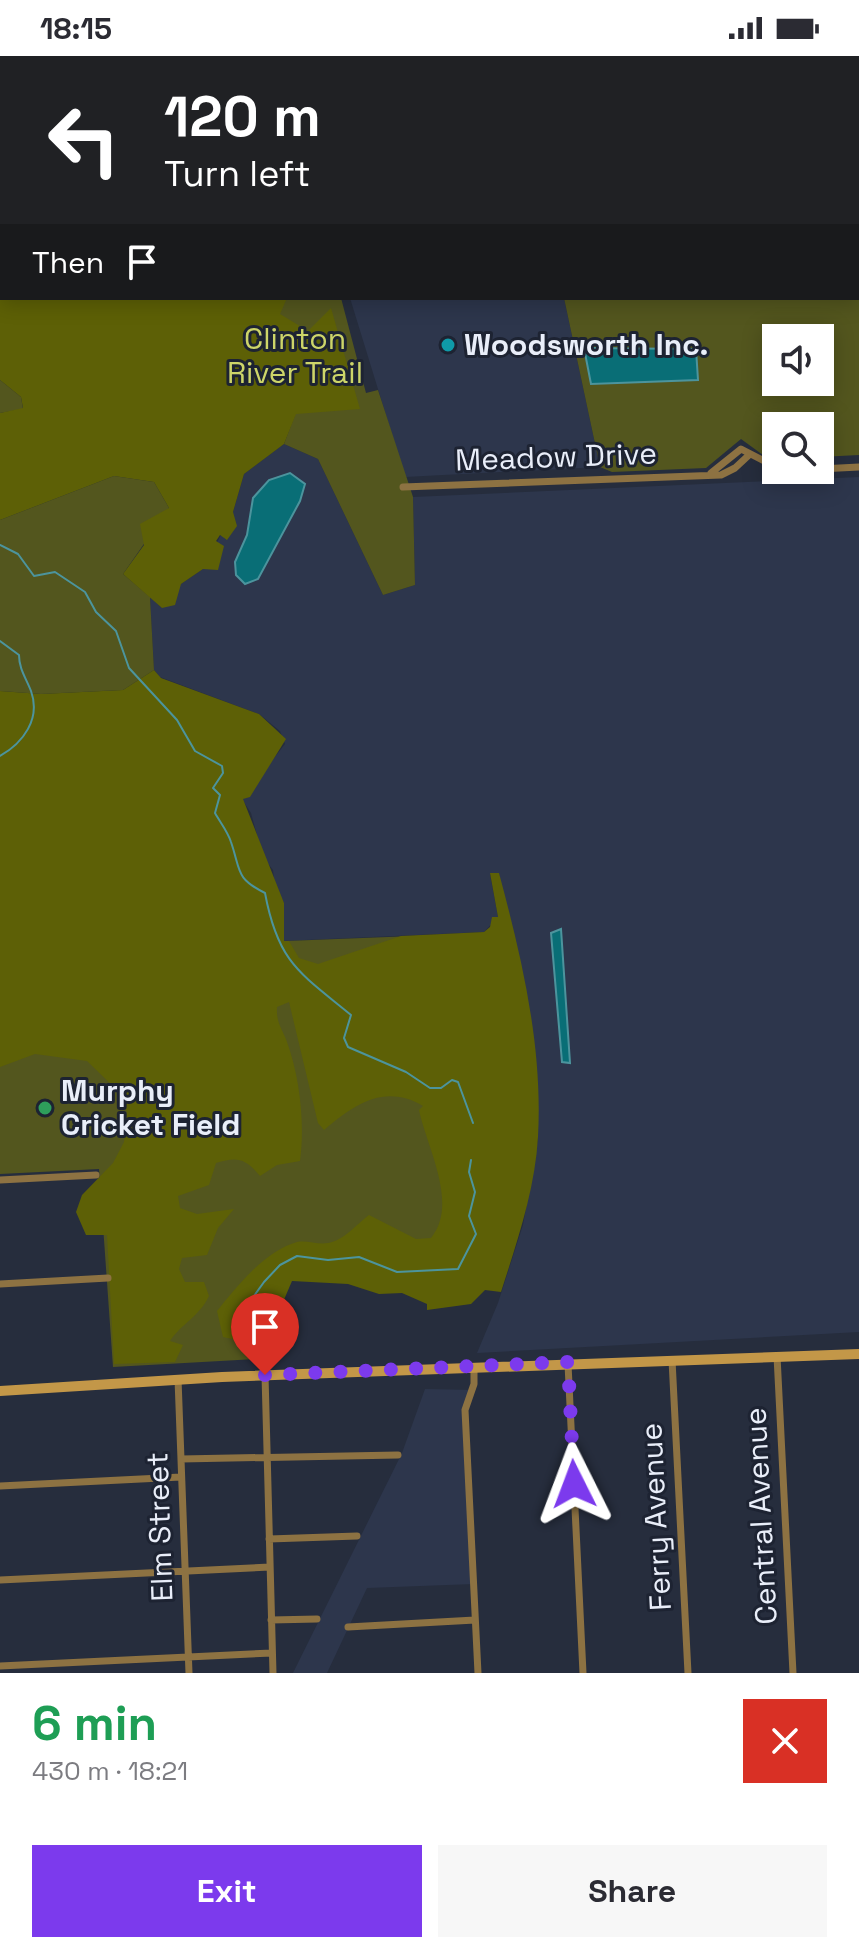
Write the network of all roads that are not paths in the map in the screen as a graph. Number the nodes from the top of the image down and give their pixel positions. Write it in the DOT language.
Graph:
graph roads {
  1 [pos="749,455"];
  2 [pos="762,461"];
  3 [pos="859,467"];
  4 [pos="834,468"];
  5 [pos="711,473"];
  6 [pos="403,487"];
  7 [pos="96,1175"];
  8 [pos="0,1180"];
  9 [pos="108,1278"];
  10 [pos="0,1284"];
  11 [pos="859,1354"];
  12 [pos="777,1356"];
  13 [pos="672,1359"];
  14 [pos="568,1362"];
  15 [pos="474,1369"];
  16 [pos="265,1375"];
  17 [pos="178,1379"];
  18 [pos="0,1391"];
  19 [pos="398,1455"];
  20 [pos="267,1458"];
  21 [pos="181,1459"];
  22 [pos="181,1477"];
  23 [pos="0,1486"];
  24 [pos="357,1536"];
  25 [pos="269,1539"];
  26 [pos="270,1567"];
  27 [pos="186,1571"];
  28 [pos="0,1580"];
  29 [pos="317,1619"];
  30 [pos="271,1620"];
  31 [pos="475,1620"];
  32 [pos="348,1627"];
  33 [pos="272,1653"];
  34 [pos="188,1657"];
  35 [pos="0,1666"];
  36 [pos="189,1673"];
  37 [pos="273,1673"];
  38 [pos="478,1673"];
  39 [pos="583,1673"];
  40 [pos="688,1673"];
  41 [pos="793,1673"];
  1 -- 2 [label="street"];
  1 -- 5 [label="street, Meadow Drive"];
  1 -- 5 [label="street"];
  3 -- 4 [label="street"];
  5 -- 6 [label="street, Meadow Drive"];
  7 -- 8 [label="street"];
  9 -- 10 [label="street"];
  11 -- 12 [label="main road"];
  12 -- 13 [label="main road"];
  12 -- 41 [label="street, Central Avenue"];
  13 -- 14 [label="main road"];
  13 -- 40 [label="street, Ferry Avenue"];
  14 -- 15 [label="main road"];
  14 -- 39 [label="street"];
  15 -- 16 [label="main road"];
  15 -- 31 [label="street"];
  16 -- 17 [label="main road"];
  16 -- 20 [label="street"];
  17 -- 18 [label="main road"];
  17 -- 21 [label="street, Elm Street"];
  19 -- 20 [label="street"];
  20 -- 21 [label="street"];
  20 -- 25 [label="street"];
  21 -- 22 [label="street, Elm Street"];
  22 -- 23 [label="street"];
  22 -- 27 [label="street, Elm Street"];
  24 -- 25 [label="street"];
  25 -- 26 [label="street"];
  26 -- 27 [label="street"];
  26 -- 30 [label="street"];
  27 -- 28 [label="street"];
  27 -- 34 [label="street, Elm Street"];
  29 -- 30 [label="street"];
  30 -- 33 [label="street"];
  31 -- 32 [label="street"];
  31 -- 38 [label="street"];
  33 -- 34 [label="street"];
  33 -- 37 [label="street"];
  34 -- 35 [label="street"];
  34 -- 36 [label="street, Elm Street"];
}
